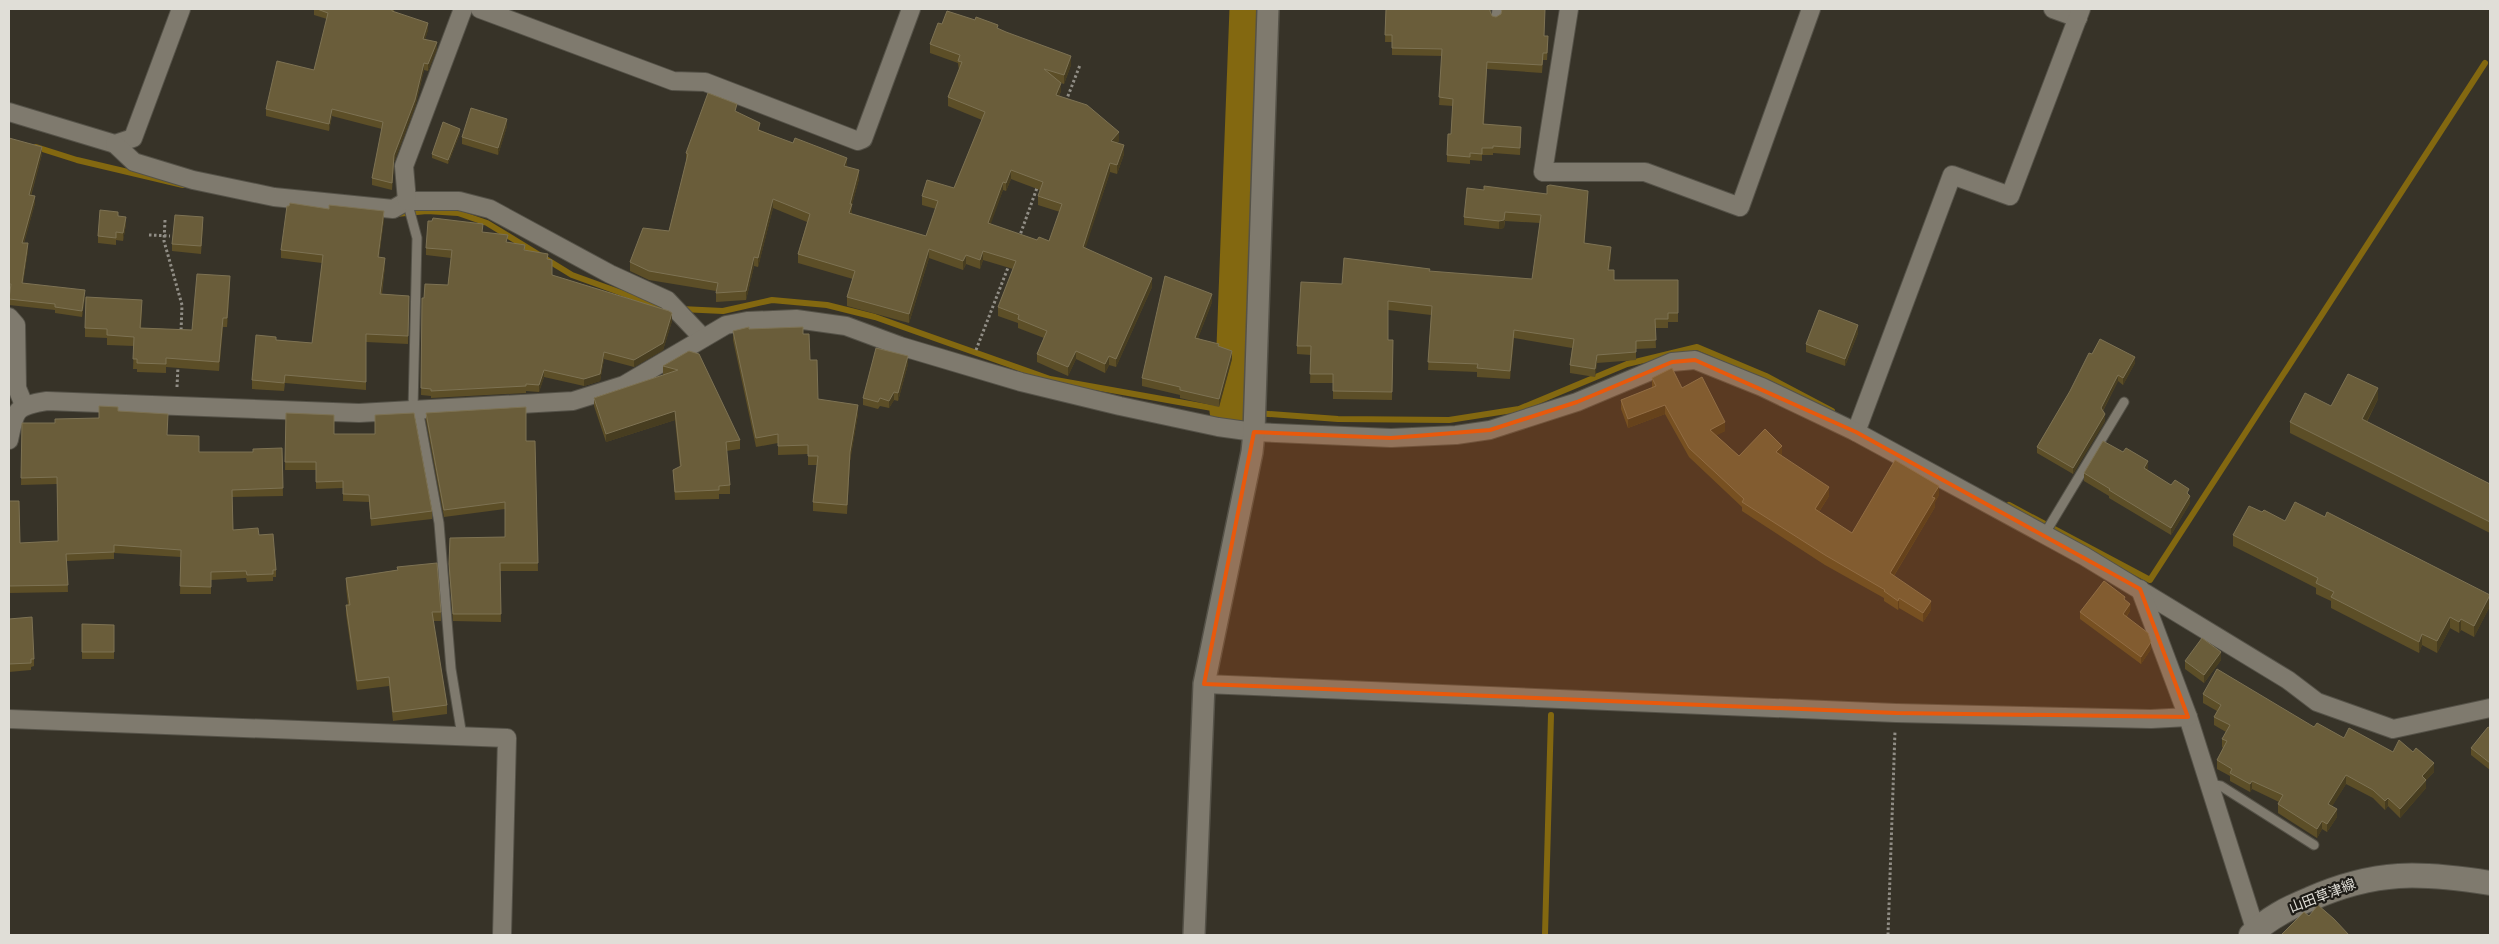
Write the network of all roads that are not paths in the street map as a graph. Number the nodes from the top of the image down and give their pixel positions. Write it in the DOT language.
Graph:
graph roads {
  1 [pos="181,9"];
  2 [pos="463,9"];
  3 [pos="480,9"];
  4 [pos="911,9"];
  5 [pos="1268,9"];
  6 [pos="1569,9"];
  7 [pos="1811,9"];
  8 [pos="2053,9"];
  9 [pos="2080,13"];
  10 [pos="9,112"];
  11 [pos="115,144"];
  12 [pos="407,201"];
  13 [pos="9,317"];
  14 [pos="703,338"];
  15 [pos="13,388"];
  16 [pos="2124,402"];
  17 [pos="24,404"];
  18 [pos="416,409"];
  19 [pos="1254,432"];
  20 [pos="1856,432"];
  21 [pos="9,440"];
  22 [pos="2044,535"];
  23 [pos="2140,589"];
  24 [pos="1204,684"];
  25 [pos="2490,708"];
  26 [pos="2188,717"];
  27 [pos="9,719"];
  28 [pos="462,736"];
  29 [pos="2209,784"];
  30 [pos="2314,844"];
  31 [pos="2490,883"];
  32 [pos="2255,934"];
  33 [pos="502,935"];
  34 [pos="1194,935"];
  1 -- 11 [label="street"];
  2 -- 12 [label="street"];
  3 -- 4 [label="street"];
  5 -- 19 [label="street"];
  6 -- 7 [label="street"];
  8 -- 9 [label="street"];
  9 -- 20 [label="street"];
  10 -- 11 [label="street"];
  11 -- 12 [label="street"];
  12 -- 14 [label="street"];
  12 -- 18 [label="lane"];
  13 -- 15 [label="street"];
  14 -- 18 [label="street"];
  14 -- 19 [label="street"];
  15 -- 17 [label="street"];
  16 -- 22 [label="lane"];
  17 -- 18 [label="street"];
  17 -- 21 [label="street"];
  18 -- 28 [label="lane"];
  19 -- 20 [label="street"];
  19 -- 24 [label="street"];
  20 -- 22 [label="street"];
  22 -- 23 [label="street"];
  23 -- 25 [label="street"];
  23 -- 26 [label="street"];
  24 -- 26 [label="street"];
  24 -- 34 [label="street"];
  26 -- 29 [label="street"];
  27 -- 28 [label="street"];
  28 -- 33 [label="street"];
  29 -- 30 [label="lane"];
  29 -- 32 [label="street"];
  31 -- 32 [label="main road, 山田草津線"];
}
